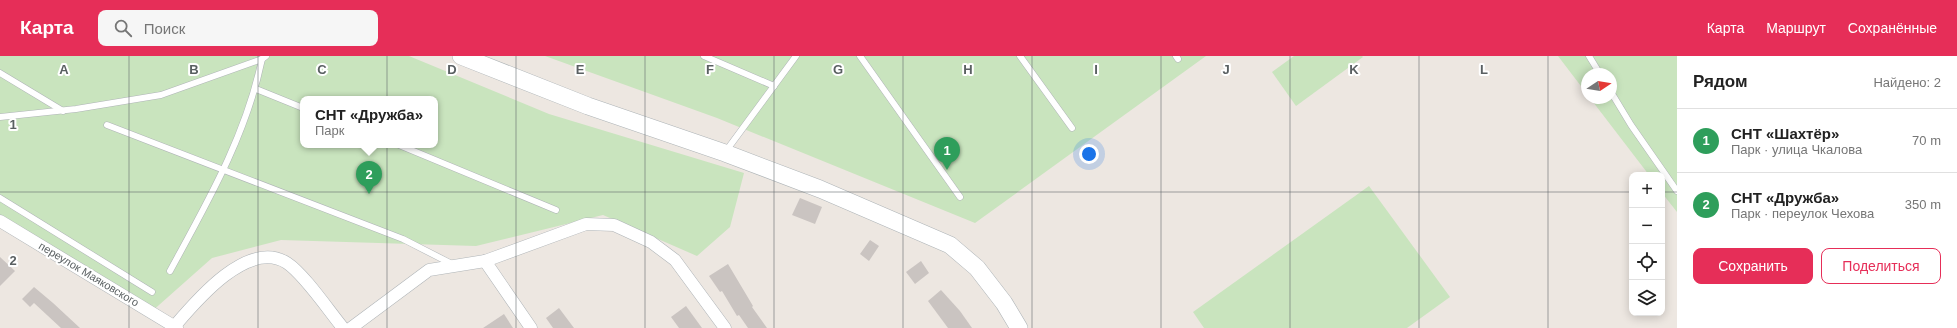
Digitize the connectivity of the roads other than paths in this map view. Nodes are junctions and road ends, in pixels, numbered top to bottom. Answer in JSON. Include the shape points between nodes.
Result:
{"nodes":[{"id":1,"x":252,"y":56,"type":"edge"},
{"id":2,"x":461,"y":56,"type":"edge"},
{"id":3,"x":704,"y":56,"type":"edge"},
{"id":4,"x":796,"y":56,"type":"edge"},
{"id":5,"x":860,"y":56,"type":"edge"},
{"id":6,"x":1020,"y":56,"type":"edge"},
{"id":7,"x":1589,"y":56,"type":"edge"},
{"id":8,"x":261,"y":59,"type":"edge"},
{"id":9,"x":1596,"y":68,"type":"edge"},
{"id":10,"x":0,"y":73,"type":"edge"},
{"id":11,"x":774,"y":86,"type":"junction"},
{"id":12,"x":256,"y":89,"type":"junction"},
{"id":13,"x":1617,"y":102,"type":"edge"},
{"id":14,"x":300,"y":107,"type":"edge"},
{"id":15,"x":63,"y":111,"type":"junction"},
{"id":16,"x":0,"y":118,"type":"edge"},
{"id":17,"x":107,"y":125,"type":"dead end"},
{"id":18,"x":1072,"y":128,"type":"dead end"},
{"id":19,"x":406,"y":148,"type":"edge"},
{"id":20,"x":725,"y":153,"type":"junction"},
{"id":21,"x":224,"y":170,"type":"junction"},
{"id":22,"x":1677,"y":191,"type":"edge"},
{"id":23,"x":960,"y":196,"type":"dead end"},
{"id":24,"x":0,"y":198,"type":"edge"},
{"id":25,"x":556,"y":210,"type":"dead end"},
{"id":26,"x":0,"y":221,"type":"edge"},
{"id":27,"x":486,"y":261,"type":"junction"},
{"id":28,"x":456,"y":265,"type":"junction"},
{"id":29,"x":170,"y":271,"type":"dead end"},
{"id":30,"x":152,"y":292,"type":"dead end"},
{"id":31,"x":175,"y":327,"type":"edge"},
{"id":32,"x":343,"y":328,"type":"edge"},
{"id":33,"x":351,"y":328,"type":"edge"},
{"id":34,"x":532,"y":328,"type":"edge"},
{"id":35,"x":726,"y":328,"type":"edge"},
{"id":36,"x":1019,"y":328,"type":"edge"}],
"edges":[{"from":1,"to":8,"type":"lane"},
{"from":2,"to":20,"type":"main road","via":[[588,106]]},
{"from":3,"to":11,"type":"lane"},
{"from":4,"to":11,"type":"lane"},
{"from":5,"to":23,"type":"lane"},
{"from":6,"to":18,"type":"lane"},
{"from":7,"to":9,"type":"lane"},
{"from":8,"to":12,"type":"lane"},
{"from":8,"to":15,"type":"lane","via":[[161,95]]},
{"from":10,"to":15,"type":"lane"},
{"from":11,"to":20,"type":"lane"},
{"from":12,"to":14,"type":"lane"},
{"from":12,"to":21,"type":"lane"},
{"from":13,"to":22,"type":"lane"},
{"from":15,"to":16,"type":"lane"},
{"from":17,"to":21,"type":"lane"},
{"from":19,"to":25,"type":"lane"},
{"from":20,"to":36,"type":"main road","via":[[820,189],[950,246],[976,268],[1004,303]]},
{"from":21,"to":28,"type":"lane","via":[[403,238]]},
{"from":21,"to":29,"type":"lane"},
{"from":24,"to":30,"type":"lane"},
{"from":26,"to":31,"type":"street","name":"переулок Маяковского"},
{"from":27,"to":28,"type":"street"},
{"from":27,"to":34,"type":"street"},
{"from":27,"to":35,"type":"street","via":[[586,224],[614,225],[651,242],[675,260]]},
{"from":28,"to":33,"type":"street","via":[[429,270]]},
{"from":31,"to":32,"type":"street","via":[[223,275],[254,259],[270,258],[286,263]]}]}
